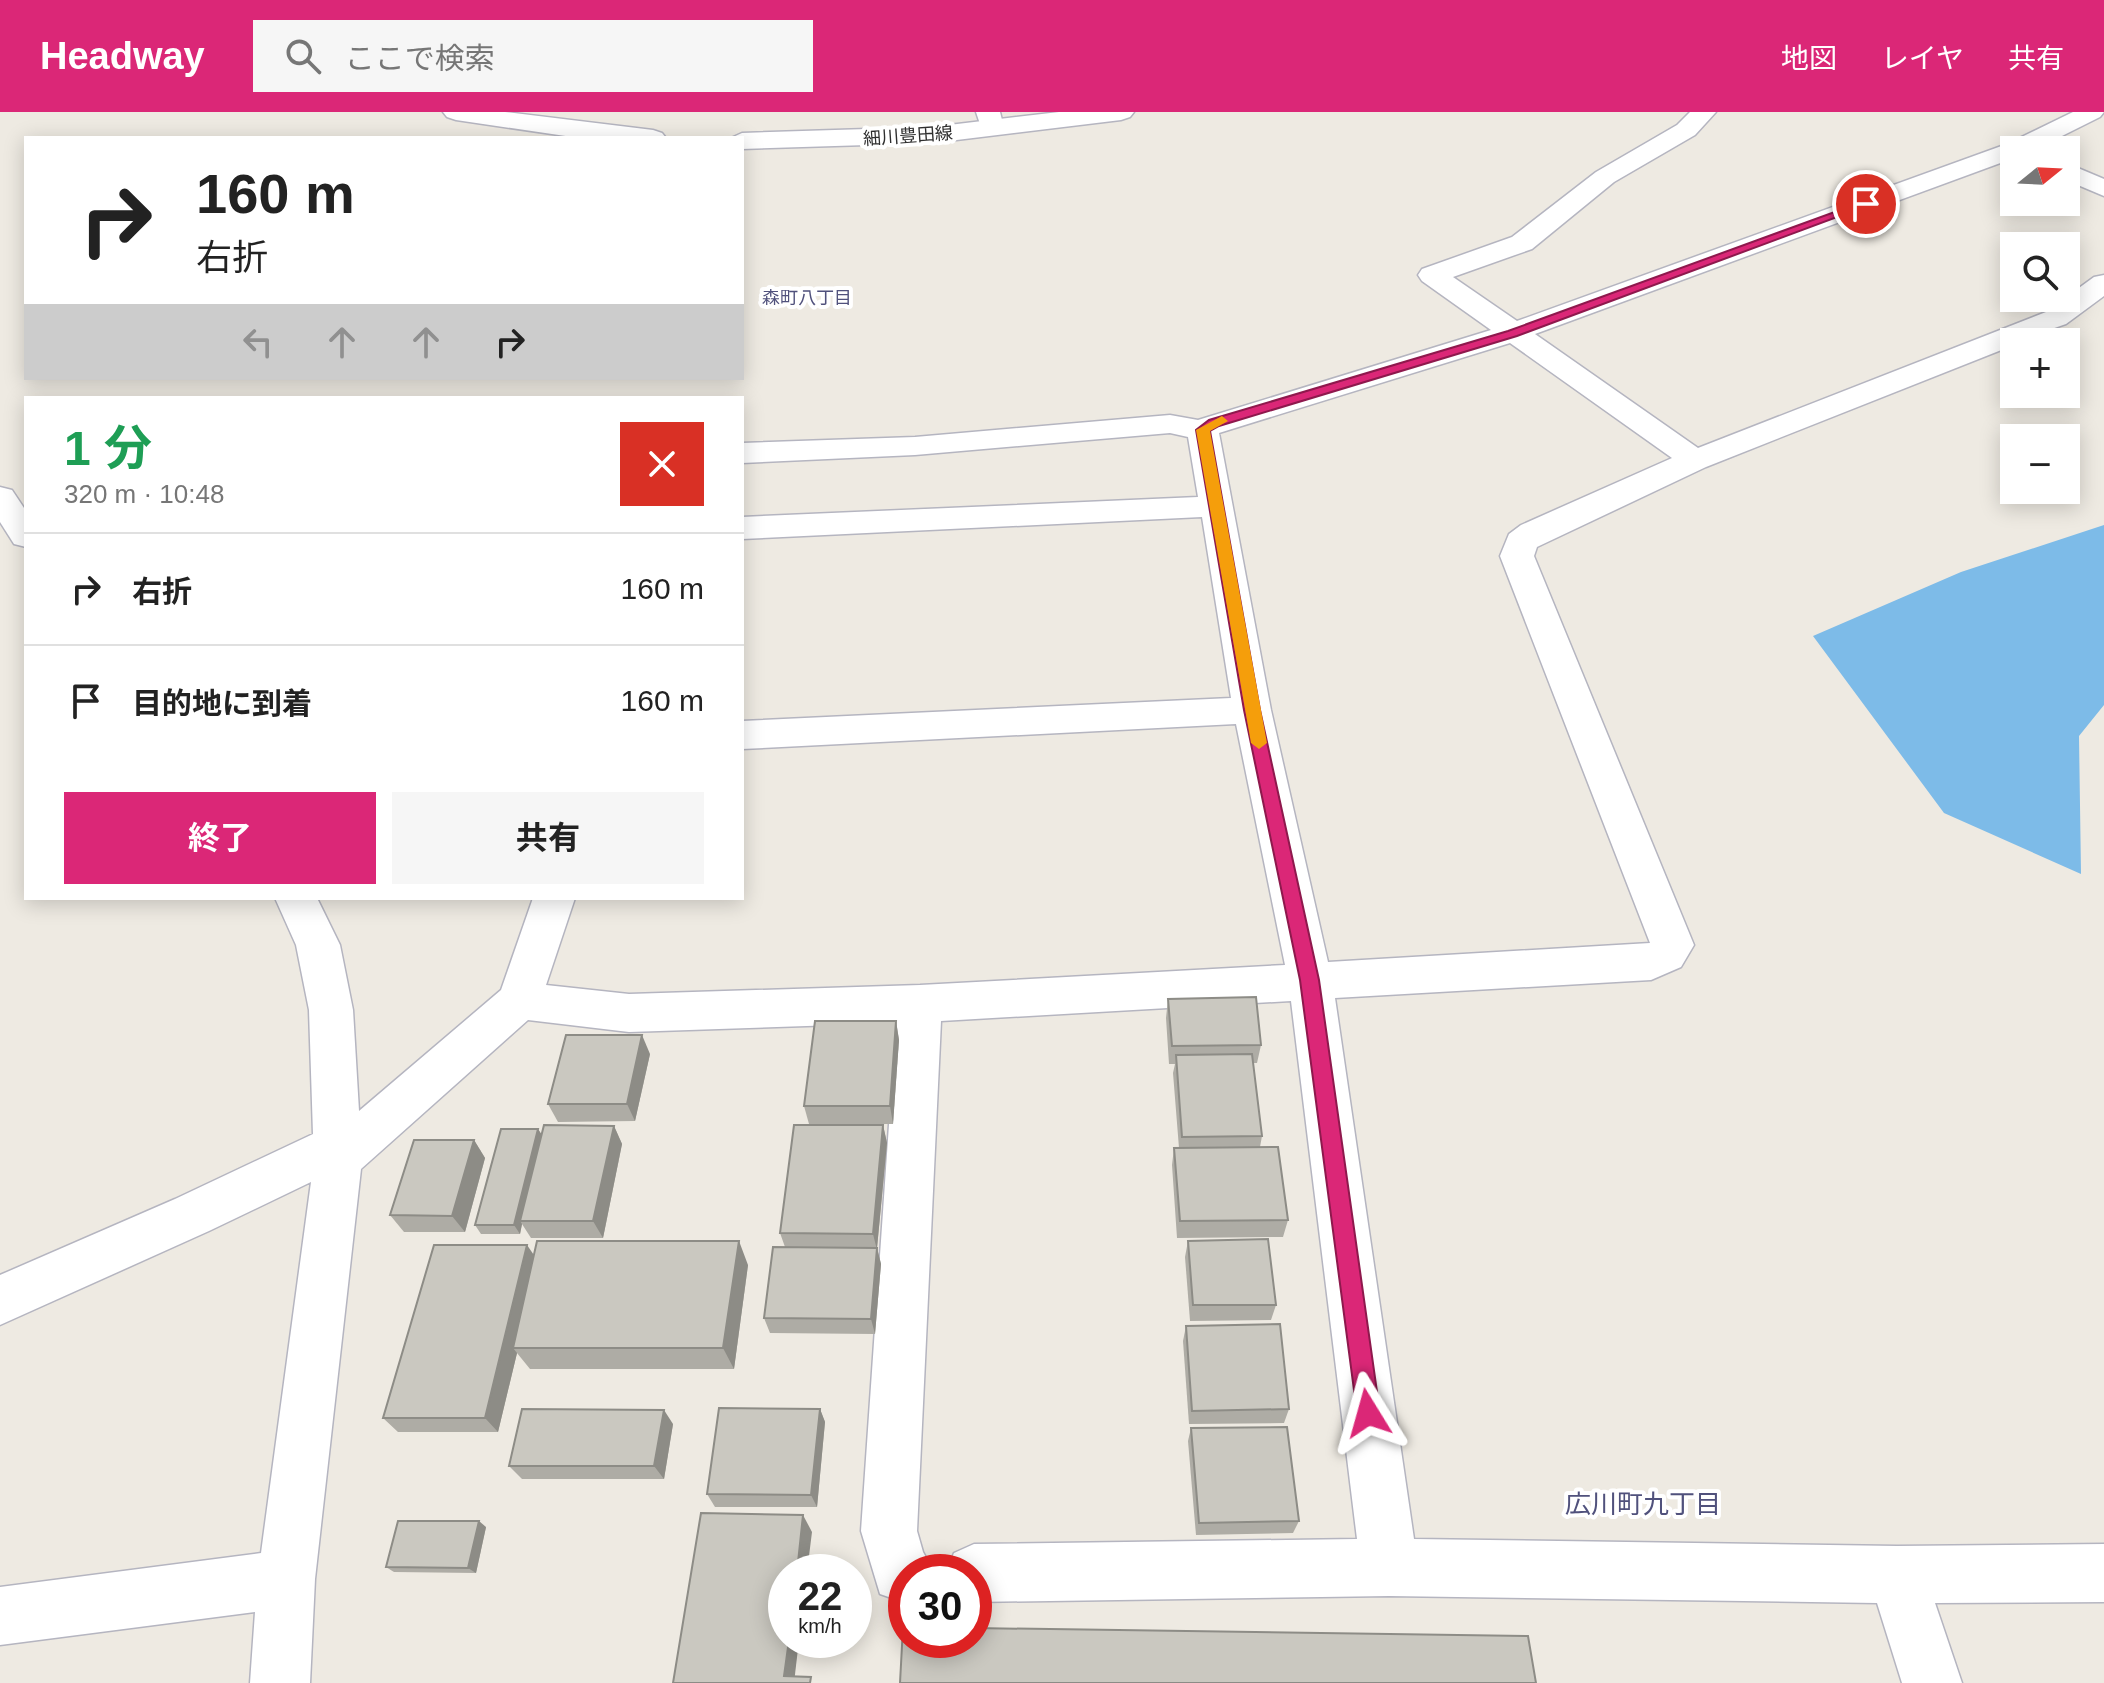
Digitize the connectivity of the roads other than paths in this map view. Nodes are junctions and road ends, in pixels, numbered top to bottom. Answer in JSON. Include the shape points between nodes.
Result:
{"nodes":[{"id":1,"x":456,"y":112,"type":"edge"},
{"id":2,"x":1121,"y":112,"type":"edge"},
{"id":3,"x":1704,"y":112,"type":"edge"},
{"id":4,"x":2092,"y":112,"type":"edge"},
{"id":5,"x":990,"y":120,"type":"edge"},
{"id":6,"x":634,"y":136,"type":"edge"},
{"id":7,"x":2044,"y":136,"type":"edge"},
{"id":8,"x":744,"y":141,"type":"edge"},
{"id":9,"x":2000,"y":156,"type":"edge"},
{"id":10,"x":2080,"y":177,"type":"edge"},
{"id":11,"x":2104,"y":188,"type":"edge"},
{"id":12,"x":2104,"y":283,"type":"edge"},
{"id":13,"x":1512,"y":333,"type":"junction"},
{"id":14,"x":1203,"y":430,"type":"junction"},
{"id":15,"x":744,"y":453,"type":"edge"},
{"id":16,"x":1695,"y":460,"type":"junction"},
{"id":17,"x":0,"y":497,"type":"edge"},
{"id":18,"x":1215,"y":506,"type":"junction"},
{"id":19,"x":744,"y":528,"type":"edge"},
{"id":20,"x":24,"y":533,"type":"edge"},
{"id":21,"x":1252,"y":710,"type":"junction"},
{"id":22,"x":744,"y":735,"type":"edge"},
{"id":23,"x":297,"y":900,"type":"edge"},
{"id":24,"x":553,"y":900,"type":"edge"},
{"id":25,"x":1310,"y":980,"type":"junction"},
{"id":26,"x":519,"y":1001,"type":"junction"},
{"id":27,"x":920,"y":1004,"type":"junction"},
{"id":28,"x":338,"y":1152,"type":"junction"},
{"id":29,"x":0,"y":1300,"type":"edge"},
{"id":30,"x":895,"y":1554,"type":"edge"},
{"id":31,"x":1389,"y":1567,"type":"junction"},
{"id":32,"x":992,"y":1573,"type":"edge"},
{"id":33,"x":2104,"y":1573,"type":"edge"},
{"id":34,"x":1897,"y":1575,"type":"junction"},
{"id":35,"x":286,"y":1579,"type":"junction"},
{"id":36,"x":0,"y":1616,"type":"edge"},
{"id":37,"x":280,"y":1683,"type":"edge"},
{"id":38,"x":1932,"y":1683,"type":"edge"}],
"edges":[{"from":1,"to":6,"type":"main road"},
{"from":2,"to":5,"type":"main road","name":"細川豊田線"},
{"from":3,"to":13,"type":"street","via":[[1686,130],[1605,177],[1522,243],[1432,275]]},
{"from":4,"to":7,"type":"street"},
{"from":5,"to":8,"type":"main road","name":"細川豊田線","via":[[876,139]]},
{"from":9,"to":13,"type":"street"},
{"from":10,"to":11,"type":"street"},
{"from":12,"to":16,"type":"street","via":[[2056,318]]},
{"from":13,"to":14,"type":"street"},
{"from":13,"to":16,"type":"street"},
{"from":14,"to":15,"type":"street","via":[[1170,424],[915,446]]},
{"from":14,"to":18,"type":"street"},
{"from":16,"to":25,"type":"street","via":[[1533,533],[1521,542],[1517,556],[1672,945],[1666,955],[1651,962]]},
{"from":17,"to":20,"type":"street"},
{"from":18,"to":19,"type":"street"},
{"from":18,"to":21,"type":"street"},
{"from":21,"to":22,"type":"street"},
{"from":21,"to":25,"type":"street"},
{"from":23,"to":28,"type":"street","via":[[318,945],[331,1010]]},
{"from":24,"to":26,"type":"street"},
{"from":25,"to":27,"type":"street"},
{"from":25,"to":31,"type":"street"},
{"from":26,"to":27,"type":"street","via":[[629,1013]]},
{"from":26,"to":28,"type":"street"},
{"from":27,"to":30,"type":"street","via":[[889,1531]]},
{"from":28,"to":29,"type":"street"},
{"from":28,"to":35,"type":"street"},
{"from":31,"to":32,"type":"street"},
{"from":31,"to":34,"type":"street"},
{"from":33,"to":34,"type":"street"},
{"from":34,"to":38,"type":"street"},
{"from":35,"to":36,"type":"street"},
{"from":35,"to":37,"type":"street"}]}
